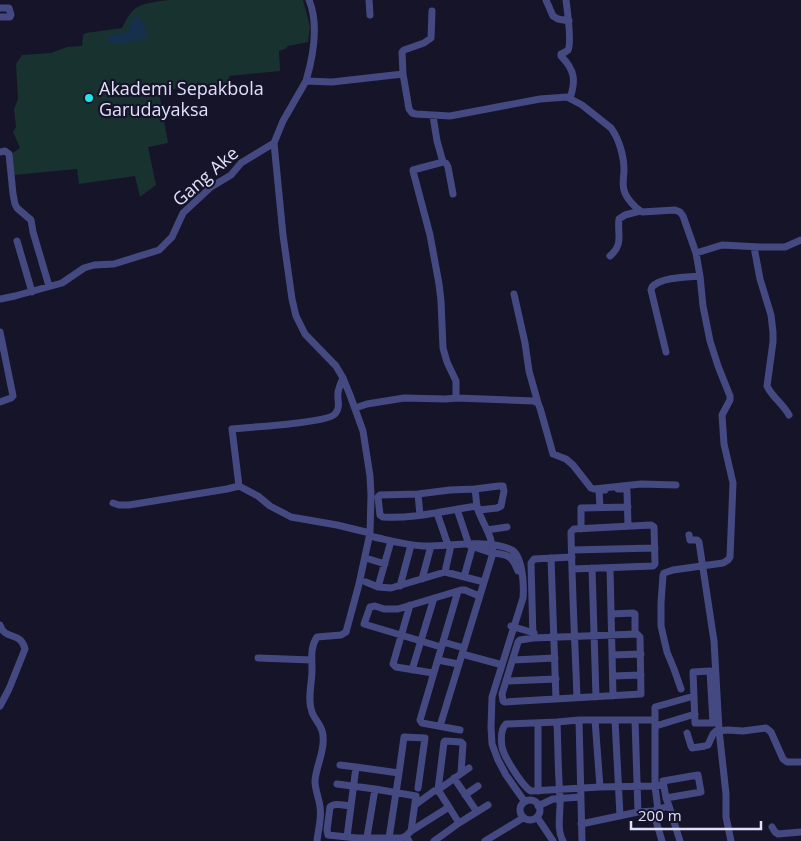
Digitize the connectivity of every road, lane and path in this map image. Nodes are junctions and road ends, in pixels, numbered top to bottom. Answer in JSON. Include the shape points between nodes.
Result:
{"nodes":[{"id":1,"x":310,"y":0,"type":"edge"},
{"id":2,"x":368,"y":0,"type":"edge"},
{"id":3,"x":546,"y":0,"type":"edge"},
{"id":4,"x":566,"y":0,"type":"edge"},
{"id":5,"x":0,"y":8,"type":"edge"},
{"id":6,"x":432,"y":11,"type":"dead end"},
{"id":7,"x":370,"y":15,"type":"dead end"},
{"id":8,"x":0,"y":17,"type":"edge"},
{"id":9,"x":569,"y":21,"type":"junction"},
{"id":10,"x":404,"y":74,"type":"junction"},
{"id":11,"x":306,"y":81,"type":"junction"},
{"id":12,"x":570,"y":98,"type":"junction"},
{"id":13,"x":433,"y":116,"type":"junction"},
{"id":14,"x":274,"y":143,"type":"junction"},
{"id":15,"x":0,"y":152,"type":"edge"},
{"id":16,"x":443,"y":162,"type":"junction"},
{"id":17,"x":453,"y":194,"type":"dead end"},
{"id":18,"x":640,"y":211,"type":"junction"},
{"id":19,"x":17,"y":240,"type":"dead end"},
{"id":20,"x":801,"y":240,"type":"edge"},
{"id":21,"x":754,"y":247,"type":"junction"},
{"id":22,"x":696,"y":253,"type":"junction"},
{"id":23,"x":610,"y":256,"type":"dead end"},
{"id":24,"x":700,"y":275,"type":"junction"},
{"id":25,"x":49,"y":286,"type":"junction"},
{"id":26,"x":32,"y":292,"type":"junction"},
{"id":27,"x":514,"y":294,"type":"dead end"},
{"id":28,"x":0,"y":299,"type":"edge"},
{"id":29,"x":0,"y":332,"type":"edge"},
{"id":30,"x":666,"y":352,"type":"dead end"},
{"id":31,"x":343,"y":378,"type":"junction"},
{"id":32,"x":456,"y":398,"type":"junction"},
{"id":33,"x":0,"y":402,"type":"edge"},
{"id":34,"x":538,"y":403,"type":"junction"},
{"id":35,"x":355,"y":408,"type":"junction"},
{"id":36,"x":788,"y":415,"type":"dead end"},
{"id":37,"x":676,"y":485,"type":"dead end"},
{"id":38,"x":239,"y":486,"type":"junction"},
{"id":39,"x":475,"y":489,"type":"junction"},
{"id":40,"x":418,"y":494,"type":"junction"},
{"id":41,"x":113,"y":503,"type":"dead end"},
{"id":42,"x":600,"y":507,"type":"junction"},
{"id":43,"x":628,"y":507,"type":"junction"},
{"id":44,"x":478,"y":508,"type":"junction"},
{"id":45,"x":457,"y":509,"type":"junction"},
{"id":46,"x":437,"y":513,"type":"junction"},
{"id":47,"x":420,"y":515,"type":"junction"},
{"id":48,"x":628,"y":526,"type":"junction"},
{"id":49,"x":507,"y":527,"type":"dead end"},
{"id":50,"x":581,"y":528,"type":"junction"},
{"id":51,"x":487,"y":530,"type":"junction"},
{"id":52,"x":372,"y":535,"type":"junction"},
{"id":53,"x":689,"y":535,"type":"dead end"},
{"id":54,"x":391,"y":541,"type":"junction"},
{"id":55,"x":492,"y":544,"type":"junction"},
{"id":56,"x":411,"y":545,"type":"junction"},
{"id":57,"x":450,"y":545,"type":"junction"},
{"id":58,"x":471,"y":545,"type":"junction"},
{"id":59,"x":431,"y":546,"type":"junction"},
{"id":60,"x":655,"y":548,"type":"junction"},
{"id":61,"x":493,"y":553,"type":"junction"},
{"id":62,"x":572,"y":554,"type":"junction"},
{"id":63,"x":551,"y":558,"type":"junction"},
{"id":64,"x":369,"y":559,"type":"dead end"},
{"id":65,"x":385,"y":564,"type":"junction"},
{"id":66,"x":702,"y":567,"type":"junction"},
{"id":67,"x":592,"y":568,"type":"junction"},
{"id":68,"x":610,"y":568,"type":"junction"},
{"id":69,"x":572,"y":569,"type":"junction"},
{"id":70,"x":445,"y":572,"type":"junction"},
{"id":71,"x":464,"y":577,"type":"junction"},
{"id":72,"x":422,"y":579,"type":"junction"},
{"id":73,"x":366,"y":582,"type":"dead end"},
{"id":74,"x":484,"y":582,"type":"junction"},
{"id":75,"x":400,"y":586,"type":"junction"},
{"id":76,"x":378,"y":587,"type":"junction"},
{"id":77,"x":458,"y":591,"type":"junction"},
{"id":78,"x":479,"y":596,"type":"junction"},
{"id":79,"x":434,"y":598,"type":"junction"},
{"id":80,"x":410,"y":605,"type":"junction"},
{"id":81,"x":611,"y":614,"type":"junction"},
{"id":82,"x":0,"y":625,"type":"edge"},
{"id":83,"x":512,"y":627,"type":"junction"},
{"id":84,"x":636,"y":634,"type":"junction"},
{"id":85,"x":402,"y":635,"type":"junction"},
{"id":86,"x":533,"y":635,"type":"junction"},
{"id":87,"x":612,"y":635,"type":"junction"},
{"id":88,"x":575,"y":636,"type":"junction"},
{"id":89,"x":594,"y":636,"type":"junction"},
{"id":90,"x":554,"y":637,"type":"junction"},
{"id":91,"x":422,"y":642,"type":"junction"},
{"id":92,"x":442,"y":644,"type":"junction"},
{"id":93,"x":463,"y":651,"type":"junction"},
{"id":94,"x":640,"y":654,"type":"junction"},
{"id":95,"x":612,"y":655,"type":"junction"},
{"id":96,"x":258,"y":658,"type":"dead end"},
{"id":97,"x":555,"y":658,"type":"junction"},
{"id":98,"x":312,"y":660,"type":"junction"},
{"id":99,"x":438,"y":660,"type":"junction"},
{"id":100,"x":512,"y":660,"type":"junction"},
{"id":101,"x":458,"y":664,"type":"junction"},
{"id":102,"x":499,"y":664,"type":"junction"},
{"id":103,"x":412,"y":670,"type":"junction"},
{"id":104,"x":433,"y":673,"type":"junction"},
{"id":105,"x":641,"y":675,"type":"junction"},
{"id":106,"x":613,"y":676,"type":"junction"},
{"id":107,"x":556,"y":679,"type":"junction"},
{"id":108,"x":506,"y":681,"type":"junction"},
{"id":109,"x":681,"y":689,"type":"dead end"},
{"id":110,"x":613,"y":696,"type":"junction"},
{"id":111,"x":694,"y":696,"type":"junction"},
{"id":112,"x":596,"y":697,"type":"junction"},
{"id":113,"x":577,"y":698,"type":"junction"},
{"id":114,"x":556,"y":699,"type":"junction"},
{"id":115,"x":0,"y":706,"type":"edge"},
{"id":116,"x":695,"y":714,"type":"junction"},
{"id":117,"x":578,"y":720,"type":"junction"},
{"id":118,"x":595,"y":720,"type":"junction"},
{"id":119,"x":615,"y":720,"type":"junction"},
{"id":120,"x":635,"y":720,"type":"junction"},
{"id":121,"x":557,"y":722,"type":"junction"},
{"id":122,"x":657,"y":722,"type":"junction"},
{"id":123,"x":538,"y":723,"type":"junction"},
{"id":124,"x":440,"y":726,"type":"junction"},
{"id":125,"x":460,"y":730,"type":"dead end"},
{"id":126,"x":719,"y":730,"type":"junction"},
{"id":127,"x":688,"y":733,"type":"dead end"},
{"id":128,"x":801,"y":762,"type":"edge"},
{"id":129,"x":340,"y":765,"type":"dead end"},
{"id":130,"x":356,"y":767,"type":"junction"},
{"id":131,"x":469,"y":768,"type":"dead end"},
{"id":132,"x":398,"y":773,"type":"junction"},
{"id":133,"x":462,"y":773,"type":"junction"},
{"id":134,"x":454,"y":778,"type":"junction"},
{"id":135,"x":337,"y":784,"type":"dead end"},
{"id":136,"x":663,"y":785,"type":"junction"},
{"id":137,"x":478,"y":786,"type":"dead end"},
{"id":138,"x":637,"y":786,"type":"junction"},
{"id":139,"x":655,"y":786,"type":"junction"},
{"id":140,"x":353,"y":787,"type":"junction"},
{"id":141,"x":600,"y":787,"type":"junction"},
{"id":142,"x":618,"y":787,"type":"junction"},
{"id":143,"x":418,"y":788,"type":"junction"},
{"id":144,"x":375,"y":789,"type":"junction"},
{"id":145,"x":580,"y":789,"type":"junction"},
{"id":146,"x":436,"y":790,"type":"junction"},
{"id":147,"x":559,"y":790,"type":"junction"},
{"id":148,"x":538,"y":791,"type":"junction"},
{"id":149,"x":395,"y":793,"type":"junction"},
{"id":150,"x":465,"y":795,"type":"junction"},
{"id":151,"x":416,"y":796,"type":"junction"},
{"id":152,"x":580,"y":797,"type":"junction"},
{"id":153,"x":560,"y":798,"type":"junction"},
{"id":154,"x":666,"y":798,"type":"junction"},
{"id":155,"x":523,"y":804,"type":"junction"},
{"id":156,"x":488,"y":805,"type":"dead end"},
{"id":157,"x":351,"y":806,"type":"junction"},
{"id":158,"x":415,"y":806,"type":"junction"},
{"id":159,"x":538,"y":806,"type":"junction"},
{"id":160,"x":669,"y":806,"type":"junction"},
{"id":161,"x":449,"y":807,"type":"junction"},
{"id":162,"x":655,"y":810,"type":"junction"},
{"id":163,"x":477,"y":812,"type":"junction"},
{"id":164,"x":638,"y":812,"type":"junction"},
{"id":165,"x":620,"y":816,"type":"junction"},
{"id":166,"x":524,"y":818,"type":"junction"},
{"id":167,"x":535,"y":818,"type":"junction"},
{"id":168,"x":459,"y":823,"type":"junction"},
{"id":169,"x":581,"y":824,"type":"junction"},
{"id":170,"x":772,"y":827,"type":"dead end"},
{"id":171,"x":801,"y":832,"type":"edge"},
{"id":172,"x":347,"y":837,"type":"junction"},
{"id":173,"x":367,"y":837,"type":"junction"},
{"id":174,"x":388,"y":838,"type":"junction"},
{"id":175,"x":406,"y":838,"type":"edge"},
{"id":176,"x":357,"y":839,"type":"edge"},
{"id":177,"x":317,"y":841,"type":"edge"},
{"id":178,"x":434,"y":841,"type":"edge"},
{"id":179,"x":485,"y":841,"type":"edge"},
{"id":180,"x":549,"y":841,"type":"edge"},
{"id":181,"x":553,"y":841,"type":"edge"},
{"id":182,"x":563,"y":841,"type":"edge"},
{"id":183,"x":582,"y":841,"type":"edge"},
{"id":184,"x":662,"y":841,"type":"edge"},
{"id":185,"x":680,"y":841,"type":"edge"},
{"id":186,"x":731,"y":841,"type":"edge"}],
"edges":[{"from":1,"to":11,"type":"street","via":[[315,34]]},
{"from":2,"to":7,"type":"street"},
{"from":3,"to":9,"type":"street","via":[[553,16]]},
{"from":4,"to":9,"type":"street"},
{"from":5,"to":8,"type":"street","via":[[9,8],[10,17]]},
{"from":6,"to":10,"type":"street","via":[[431,38],[402,52]]},
{"from":9,"to":12,"type":"street","via":[[569,47],[561,56],[574,78]]},
{"from":10,"to":11,"type":"street","via":[[332,82]]},
{"from":10,"to":13,"type":"street","via":[[409,110]]},
{"from":11,"to":14,"type":"street"},
{"from":12,"to":13,"type":"street","via":[[540,99],[460,115]]},
{"from":12,"to":18,"type":"street","via":[[615,134],[624,168],[624,191]]},
{"from":13,"to":16,"type":"street"},
{"from":14,"to":25,"type":"street","name":"Gang Ake","via":[[241,163],[231,175],[190,206],[180,217],[172,237],[159,250],[114,264],[84,268],[62,283]]},
{"from":14,"to":31,"type":"street","via":[[283,236],[296,316],[305,334]]},
{"from":15,"to":25,"type":"street","via":[[9,154],[15,204],[31,220]]},
{"from":16,"to":17,"type":"street","via":[[448,167]]},
{"from":16,"to":32,"type":"street","via":[[413,172],[430,235],[441,300],[443,348],[456,381]]},
{"from":18,"to":22,"type":"street","via":[[680,212]]},
{"from":18,"to":23,"type":"street","via":[[619,219],[619,242]]},
{"from":19,"to":26,"type":"street"},
{"from":20,"to":21,"type":"street","via":[[785,247]]},
{"from":21,"to":22,"type":"street","via":[[722,244]]},
{"from":21,"to":36,"type":"street","via":[[773,332],[767,386]]},
{"from":22,"to":24,"type":"street"},
{"from":24,"to":30,"type":"street","via":[[670,279],[652,287]]},
{"from":24,"to":66,"type":"street","via":[[702,306],[710,340],[730,396],[722,415],[733,490],[730,558],[723,563]]},
{"from":25,"to":26,"type":"street","name":"Gang Ake"},
{"from":26,"to":28,"type":"street","name":"Gang Ake"},
{"from":27,"to":34,"type":"street"},
{"from":29,"to":33,"type":"street","via":[[13,396]]},
{"from":31,"to":35,"type":"street"},
{"from":31,"to":38,"type":"street","via":[[338,393],[339,406],[332,417],[232,429]]},
{"from":32,"to":34,"type":"street"},
{"from":32,"to":35,"type":"street","via":[[404,398]]},
{"from":34,"to":37,"type":"street","via":[[553,454],[566,459],[594,489],[641,484]]},
{"from":35,"to":52,"type":"street","via":[[370,476]]},
{"from":38,"to":41,"type":"street","via":[[129,505]]},
{"from":38,"to":52,"type":"street","via":[[289,516]]},
{"from":39,"to":40,"type":"street"},
{"from":39,"to":44,"type":"street"},
{"from":39,"to":44,"type":"street","via":[[504,488],[501,506]]},
{"from":40,"to":47,"type":"street"},
{"from":40,"to":47,"type":"street","via":[[380,495],[378,500],[383,517]]},
{"from":42,"to":43,"type":"street"},
{"from":42,"to":43,"type":"street","via":[[600,490],[625,489]]},
{"from":42,"to":50,"type":"street","via":[[581,508]]},
{"from":43,"to":48,"type":"street"},
{"from":44,"to":45,"type":"street"},
{"from":44,"to":51,"type":"street"},
{"from":45,"to":46,"type":"street"},
{"from":45,"to":58,"type":"street"},
{"from":46,"to":47,"type":"street"},
{"from":46,"to":57,"type":"street"},
{"from":48,"to":50,"type":"street"},
{"from":48,"to":60,"type":"street","via":[[653,526]]},
{"from":49,"to":51,"type":"street"},
{"from":50,"to":62,"type":"street","via":[[571,532]]},
{"from":51,"to":55,"type":"street"},
{"from":52,"to":54,"type":"street"},
{"from":52,"to":98,"type":"street","via":[[346,632],[317,637]]},
{"from":53,"to":66,"type":"street","via":[[690,540],[699,542]]},
{"from":54,"to":56,"type":"street"},
{"from":54,"to":65,"type":"street"},
{"from":55,"to":58,"type":"street"},
{"from":55,"to":61,"type":"street"},
{"from":55,"to":83,"type":"street","via":[[515,553],[522,571],[524,591]]},
{"from":56,"to":59,"type":"street"},
{"from":56,"to":75,"type":"street"},
{"from":57,"to":58,"type":"street"},
{"from":57,"to":59,"type":"street"},
{"from":57,"to":70,"type":"street"},
{"from":58,"to":61,"type":"street"},
{"from":58,"to":71,"type":"street"},
{"from":59,"to":72,"type":"street"},
{"from":60,"to":62,"type":"street"},
{"from":60,"to":68,"type":"street","via":[[653,566]]},
{"from":61,"to":74,"type":"street"},
{"from":61,"to":83,"type":"street","via":[[512,558],[518,571],[520,591]]},
{"from":62,"to":63,"type":"street"},
{"from":62,"to":69,"type":"street"},
{"from":63,"to":86,"type":"street","via":[[534,559],[531,563]]},
{"from":63,"to":90,"type":"street"},
{"from":64,"to":65,"type":"street"},
{"from":65,"to":76,"type":"street"},
{"from":66,"to":109,"type":"street","via":[[673,570],[663,575],[661,626],[666,652]]},
{"from":66,"to":126,"type":"street","via":[[714,641]]},
{"from":67,"to":68,"type":"street"},
{"from":67,"to":69,"type":"street"},
{"from":67,"to":89,"type":"street"},
{"from":68,"to":81,"type":"street"},
{"from":69,"to":88,"type":"street"},
{"from":70,"to":71,"type":"street"},
{"from":70,"to":72,"type":"street"},
{"from":71,"to":74,"type":"street"},
{"from":72,"to":75,"type":"street"},
{"from":73,"to":76,"type":"street"},
{"from":74,"to":78,"type":"street"},
{"from":75,"to":76,"type":"street"},
{"from":77,"to":78,"type":"street"},
{"from":77,"to":79,"type":"street"},
{"from":77,"to":92,"type":"street"},
{"from":78,"to":93,"type":"street"},
{"from":79,"to":80,"type":"street"},
{"from":79,"to":91,"type":"street"},
{"from":80,"to":85,"type":"street"},
{"from":80,"to":85,"type":"street","via":[[390,610],[372,606],[364,624]]},
{"from":81,"to":84,"type":"street","via":[[635,614]]},
{"from":81,"to":87,"type":"street"},
{"from":82,"to":115,"type":"street","via":[[3,633],[21,640],[26,649]]},
{"from":83,"to":86,"type":"street"},
{"from":83,"to":102,"type":"street"},
{"from":83,"to":155,"type":"street","via":[[492,697],[492,744]]},
{"from":84,"to":87,"type":"street"},
{"from":84,"to":94,"type":"street","via":[[640,637]]},
{"from":85,"to":91,"type":"street"},
{"from":85,"to":103,"type":"street","via":[[393,664]]},
{"from":86,"to":90,"type":"street"},
{"from":86,"to":100,"type":"street","via":[[520,640]]},
{"from":87,"to":89,"type":"street"},
{"from":87,"to":95,"type":"street"},
{"from":88,"to":89,"type":"street"},
{"from":88,"to":90,"type":"street"},
{"from":88,"to":113,"type":"street"},
{"from":89,"to":112,"type":"street"},
{"from":90,"to":97,"type":"street"},
{"from":91,"to":92,"type":"street"},
{"from":91,"to":103,"type":"street"},
{"from":92,"to":93,"type":"street"},
{"from":92,"to":99,"type":"street"},
{"from":93,"to":101,"type":"street"},
{"from":93,"to":102,"type":"street"},
{"from":94,"to":95,"type":"street"},
{"from":94,"to":105,"type":"street"},
{"from":95,"to":106,"type":"street"},
{"from":96,"to":98,"type":"street"},
{"from":97,"to":100,"type":"street"},
{"from":97,"to":107,"type":"street"},
{"from":98,"to":177,"type":"street","via":[[310,706],[322,728],[324,744],[315,778],[321,813]]},
{"from":99,"to":101,"type":"street"},
{"from":99,"to":104,"type":"street"},
{"from":100,"to":108,"type":"street"},
{"from":101,"to":124,"type":"street"},
{"from":102,"to":155,"type":"street","via":[[488,705],[488,746],[505,782]]},
{"from":103,"to":104,"type":"street"},
{"from":104,"to":124,"type":"street","via":[[420,720]]},
{"from":105,"to":106,"type":"street"},
{"from":105,"to":110,"type":"street","via":[[641,694]]},
{"from":106,"to":110,"type":"street"},
{"from":107,"to":108,"type":"street"},
{"from":107,"to":114,"type":"street"},
{"from":108,"to":114,"type":"street","via":[[502,694],[504,702]]},
{"from":110,"to":112,"type":"street"},
{"from":111,"to":116,"type":"street"},
{"from":111,"to":116,"type":"street","via":[[693,672],[710,671],[713,723],[695,723]]},
{"from":111,"to":122,"type":"street","via":[[655,707]]},
{"from":112,"to":113,"type":"street"},
{"from":113,"to":114,"type":"street"},
{"from":116,"to":122,"type":"street"},
{"from":117,"to":118,"type":"street"},
{"from":117,"to":121,"type":"street"},
{"from":117,"to":145,"type":"street"},
{"from":118,"to":119,"type":"street"},
{"from":118,"to":141,"type":"street"},
{"from":119,"to":120,"type":"street"},
{"from":119,"to":142,"type":"street"},
{"from":120,"to":122,"type":"street"},
{"from":120,"to":138,"type":"street"},
{"from":121,"to":123,"type":"street"},
{"from":121,"to":147,"type":"street"},
{"from":122,"to":139,"type":"street"},
{"from":123,"to":148,"type":"street"},
{"from":123,"to":148,"type":"street","via":[[506,724],[502,728],[502,746],[510,762],[526,788]]},
{"from":124,"to":125,"type":"street"},
{"from":126,"to":127,"type":"street","via":[[714,732],[707,746],[694,748]]},
{"from":126,"to":128,"type":"street","via":[[766,728],[783,759]]},
{"from":126,"to":186,"type":"street"},
{"from":129,"to":130,"type":"street"},
{"from":130,"to":132,"type":"street"},
{"from":130,"to":140,"type":"street"},
{"from":131,"to":133,"type":"street"},
{"from":132,"to":143,"type":"street","via":[[404,737],[425,738]]},
{"from":132,"to":149,"type":"street"},
{"from":133,"to":134,"type":"street"},
{"from":133,"to":146,"type":"street","via":[[463,744],[445,741]]},
{"from":134,"to":146,"type":"street"},
{"from":134,"to":150,"type":"street"},
{"from":135,"to":140,"type":"street"},
{"from":136,"to":139,"type":"street"},
{"from":136,"to":154,"type":"street"},
{"from":136,"to":154,"type":"street","via":[[663,781],[698,775],[701,792]]},
{"from":137,"to":150,"type":"street"},
{"from":138,"to":139,"type":"street"},
{"from":138,"to":142,"type":"street"},
{"from":138,"to":164,"type":"street"},
{"from":139,"to":162,"type":"street"},
{"from":140,"to":144,"type":"street"},
{"from":140,"to":157,"type":"street"},
{"from":141,"to":142,"type":"street"},
{"from":141,"to":145,"type":"street"},
{"from":142,"to":165,"type":"street"},
{"from":143,"to":146,"type":"street"},
{"from":143,"to":151,"type":"street"},
{"from":144,"to":149,"type":"street"},
{"from":144,"to":173,"type":"street"},
{"from":145,"to":147,"type":"street"},
{"from":145,"to":152,"type":"street"},
{"from":146,"to":158,"type":"street"},
{"from":146,"to":161,"type":"street"},
{"from":147,"to":148,"type":"street"},
{"from":147,"to":153,"type":"street"},
{"from":149,"to":151,"type":"street"},
{"from":149,"to":174,"type":"street"},
{"from":150,"to":163,"type":"street"},
{"from":151,"to":158,"type":"street"},
{"from":152,"to":153,"type":"street"},
{"from":152,"to":169,"type":"street"},
{"from":153,"to":159,"type":"street"},
{"from":153,"to":182,"type":"street","via":[[559,827]]},
{"from":154,"to":160,"type":"street"},
{"from":155,"to":159,"type":"street","via":[[528,801]]},
{"from":155,"to":166,"type":"street","via":[[520,812]]},
{"from":156,"to":163,"type":"street"},
{"from":157,"to":172,"type":"street"},
{"from":157,"to":172,"type":"street","via":[[330,807],[327,830],[328,835]]},
{"from":158,"to":175,"type":"street"},
{"from":159,"to":167,"type":"street"},
{"from":160,"to":162,"type":"street"},
{"from":160,"to":185,"type":"street"},
{"from":161,"to":168,"type":"street"},
{"from":161,"to":175,"type":"street"},
{"from":162,"to":164,"type":"street"},
{"from":162,"to":184,"type":"street"},
{"from":163,"to":168,"type":"street"},
{"from":164,"to":165,"type":"street"},
{"from":165,"to":169,"type":"street"},
{"from":166,"to":167,"type":"street"},
{"from":166,"to":179,"type":"street"},
{"from":167,"to":180,"type":"street"},
{"from":167,"to":181,"type":"street"},
{"from":168,"to":178,"type":"street"},
{"from":169,"to":183,"type":"street"},
{"from":170,"to":171,"type":"street","via":[[778,834]]},
{"from":172,"to":176,"type":"street"},
{"from":173,"to":174,"type":"street"},
{"from":173,"to":176,"type":"street"},
{"from":174,"to":175,"type":"street"}]}
